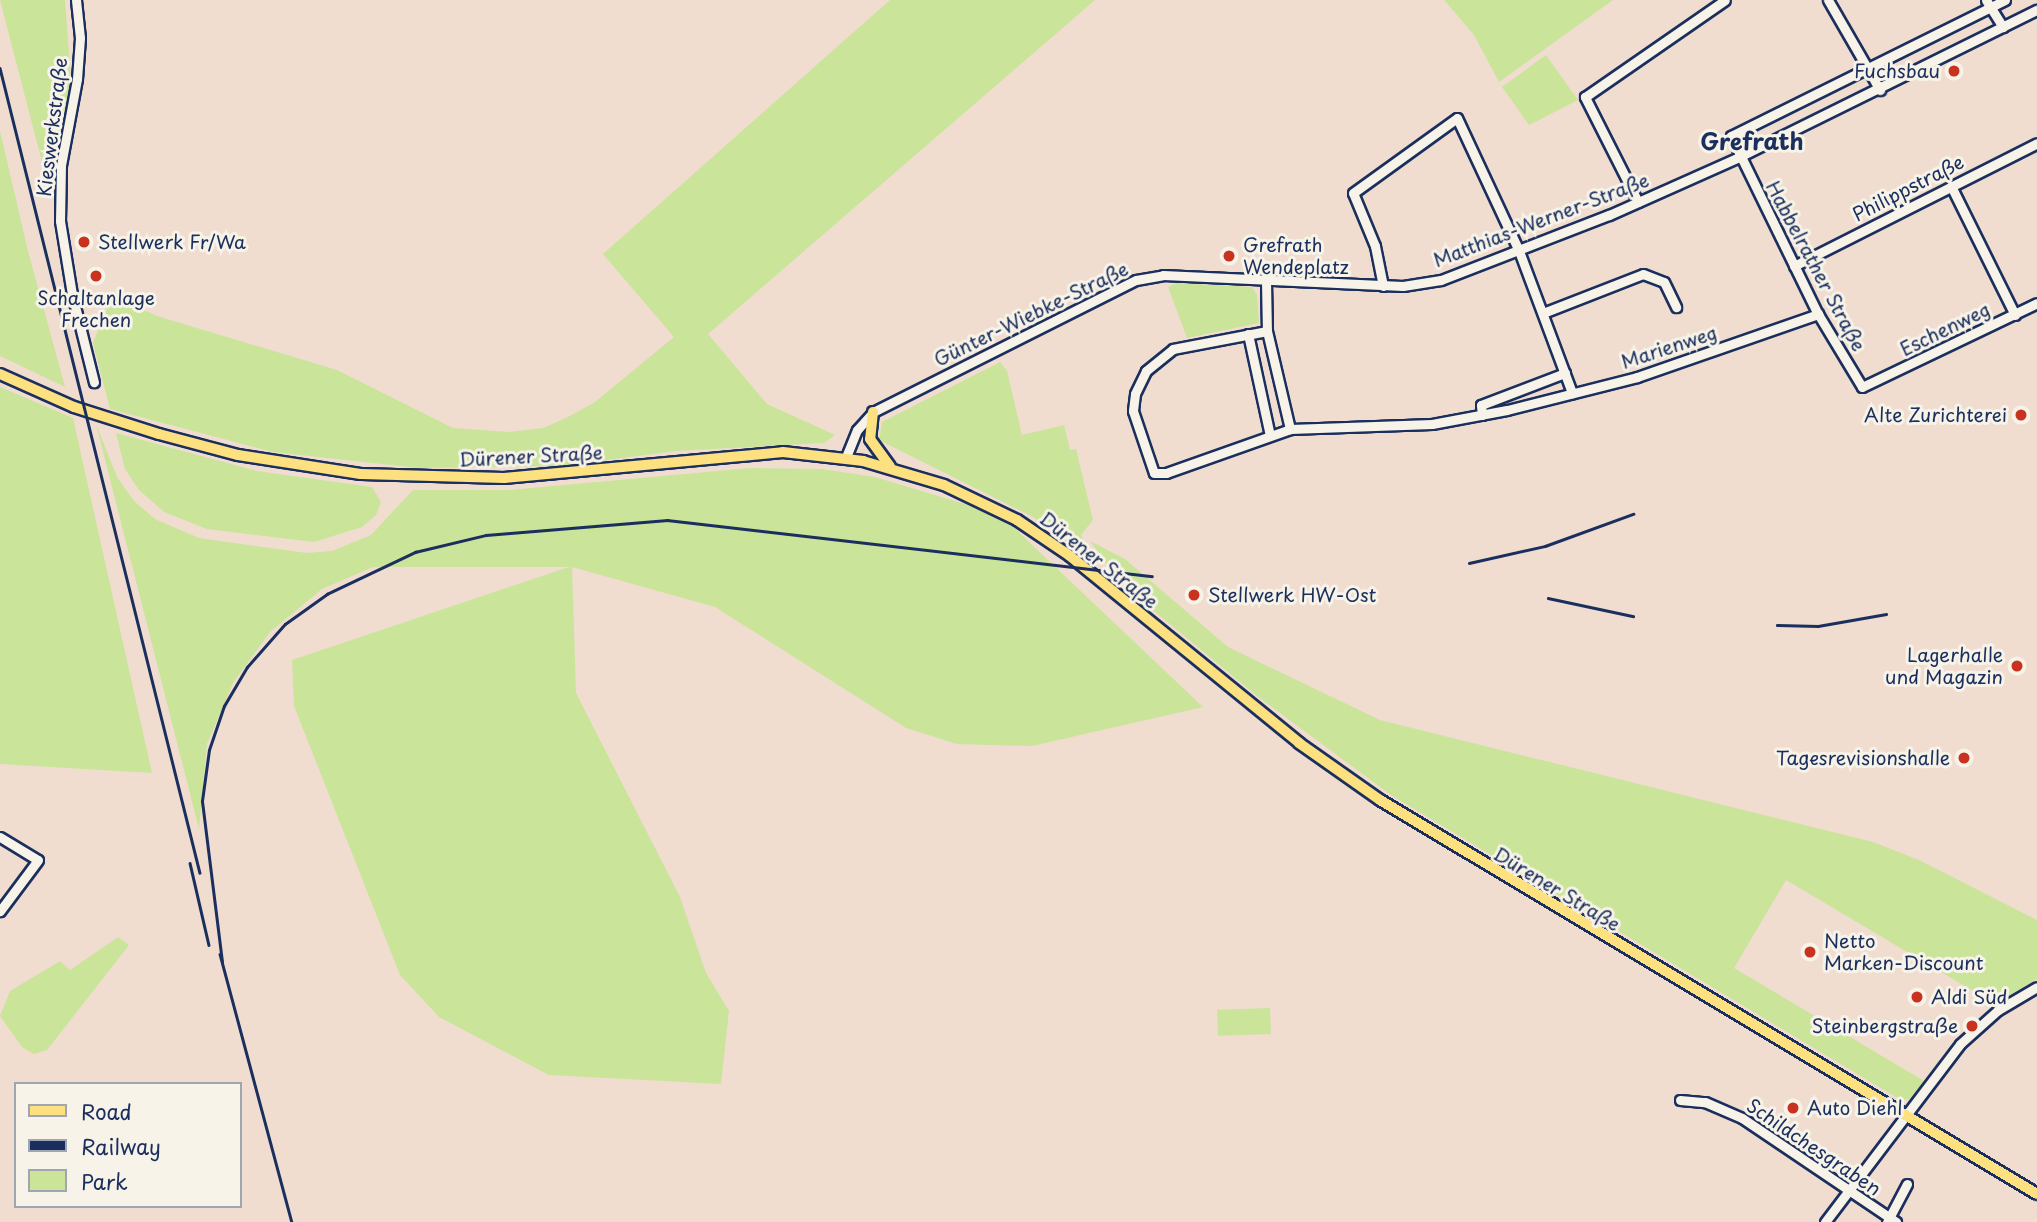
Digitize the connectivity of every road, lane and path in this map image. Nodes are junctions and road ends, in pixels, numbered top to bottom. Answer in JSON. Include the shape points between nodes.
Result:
{"nodes":[{"id":1,"x":76,"y":0,"type":"edge"},
{"id":2,"x":1725,"y":0,"type":"edge"},
{"id":3,"x":1828,"y":0,"type":"edge"},
{"id":4,"x":2005,"y":0,"type":"edge"},
{"id":5,"x":1989,"y":3,"type":"edge"},
{"id":6,"x":2037,"y":10,"type":"edge"},
{"id":7,"x":2003,"y":27,"type":"junction"},
{"id":8,"x":1867,"y":68,"type":"junction"},
{"id":9,"x":1880,"y":90,"type":"junction"},
{"id":10,"x":2037,"y":143,"type":"edge"},
{"id":11,"x":1739,"y":157,"type":"junction"},
{"id":12,"x":1951,"y":186,"type":"junction"},
{"id":13,"x":1638,"y":202,"type":"junction"},
{"id":14,"x":1520,"y":251,"type":"junction"},
{"id":15,"x":1794,"y":266,"type":"junction"},
{"id":16,"x":1266,"y":281,"type":"junction"},
{"id":17,"x":1383,"y":285,"type":"junction"},
{"id":18,"x":2037,"y":303,"type":"edge"},
{"id":19,"x":1676,"y":307,"type":"dead end"},
{"id":20,"x":1543,"y":313,"type":"junction"},
{"id":21,"x":1818,"y":314,"type":"junction"},
{"id":22,"x":2015,"y":315,"type":"junction"},
{"id":23,"x":1267,"y":331,"type":"junction"},
{"id":24,"x":1248,"y":334,"type":"junction"},
{"id":25,"x":0,"y":373,"type":"edge"},
{"id":26,"x":1565,"y":373,"type":"junction"},
{"id":27,"x":94,"y":382,"type":"dead end"},
{"id":28,"x":1867,"y":386,"type":"joint"},
{"id":29,"x":1277,"y":388,"type":"junction"},
{"id":30,"x":1523,"y":390,"type":"junction"},
{"id":31,"x":1261,"y":391,"type":"junction"},
{"id":32,"x":1572,"y":393,"type":"junction"},
{"id":33,"x":1528,"y":404,"type":"junction"},
{"id":34,"x":873,"y":412,"type":"junction"},
{"id":35,"x":1482,"y":415,"type":"junction"},
{"id":36,"x":1290,"y":429,"type":"junction"},
{"id":37,"x":1270,"y":436,"type":"junction"},
{"id":38,"x":846,"y":457,"type":"junction"},
{"id":39,"x":890,"y":467,"type":"junction"},
{"id":40,"x":0,"y":837,"type":"edge"},
{"id":41,"x":0,"y":911,"type":"edge"},
{"id":42,"x":2037,"y":987,"type":"edge"},
{"id":43,"x":1680,"y":1100,"type":"dead end"},
{"id":44,"x":1905,"y":1118,"type":"junction"},
{"id":45,"x":1908,"y":1184,"type":"dead end"},
{"id":46,"x":1849,"y":1192,"type":"junction"},
{"id":47,"x":2037,"y":1194,"type":"edge"},
{"id":48,"x":1890,"y":1220,"type":"edge"},
{"id":49,"x":1825,"y":1222,"type":"edge"}],
"edges":[{"from":1,"to":27,"type":"street","name":"Kieswerkstraße","via":[[80,38],[61,165],[60,221]]},
{"from":2,"to":13,"type":"street","via":[[1585,97]]},
{"from":3,"to":8,"type":"street"},
{"from":4,"to":5,"type":"street"},
{"from":5,"to":7,"type":"street"},
{"from":5,"to":8,"type":"street"},
{"from":6,"to":7,"type":"street","name":"Matthias-Werner-Straße"},
{"from":7,"to":9,"type":"street","name":"Matthias-Werner-Straße"},
{"from":8,"to":9,"type":"street"},
{"from":8,"to":11,"type":"street","via":[[1731,136]]},
{"from":9,"to":11,"type":"street","name":"Matthias-Werner-Straße"},
{"from":10,"to":12,"type":"street","name":"Philippstraße"},
{"from":11,"to":13,"type":"street","name":"Matthias-Werner-Straße"},
{"from":11,"to":15,"type":"street","name":"Habbelrather Straße"},
{"from":12,"to":15,"type":"street","name":"Philippstraße"},
{"from":12,"to":22,"type":"street"},
{"from":13,"to":14,"type":"street","name":"Matthias-Werner-Straße"},
{"from":14,"to":17,"type":"street","name":"Matthias-Werner-Straße","via":[[1441,280]]},
{"from":14,"to":17,"type":"street","via":[[1457,118],[1353,193],[1375,246]]},
{"from":14,"to":20,"type":"street"},
{"from":15,"to":21,"type":"street","name":"Habbelrather Straße"},
{"from":16,"to":17,"type":"street","name":"Matthias-Werner-Straße"},
{"from":16,"to":23,"type":"street"},
{"from":16,"to":34,"type":"street","name":"Günter-Wiebke-Straße","via":[[1163,275],[1136,280]]},
{"from":18,"to":22,"type":"street","name":"Eschenweg"},
{"from":19,"to":20,"type":"street","via":[[1664,282],[1643,274]]},
{"from":20,"to":26,"type":"street"},
{"from":21,"to":28,"type":"street","name":"Habbelrather Straße","via":[[1862,387]]},
{"from":21,"to":32,"type":"street","name":"Marienweg","via":[[1637,377]]},
{"from":22,"to":28,"type":"street","name":"Eschenweg"},
{"from":23,"to":24,"type":"street"},
{"from":23,"to":29,"type":"street"},
{"from":24,"to":31,"type":"street"},
{"from":24,"to":37,"type":"street","name":"Marienweg","via":[[1202,340],[1161,356],[1138,383],[1135,421],[1150,468],[1158,474]]},
{"from":25,"to":38,"type":"main road","name":"Dürener Straße","via":[[74,407],[159,434],[238,454],[361,474],[504,478],[757,453]]},
{"from":26,"to":30,"type":"street"},
{"from":26,"to":32,"type":"street"},
{"from":29,"to":31,"type":"street"},
{"from":29,"to":36,"type":"street"},
{"from":30,"to":33,"type":"street"},
{"from":30,"to":35,"type":"street","via":[[1481,405]]},
{"from":31,"to":37,"type":"street"},
{"from":32,"to":33,"type":"street","name":"Marienweg"},
{"from":33,"to":35,"type":"street","name":"Marienweg"},
{"from":34,"to":38,"type":"street","name":"Günter-Wiebke-Straße","via":[[857,430]]},
{"from":34,"to":39,"type":"main road","via":[[870,439]]},
{"from":35,"to":36,"type":"street","name":"Marienweg","via":[[1407,426]]},
{"from":36,"to":37,"type":"street","name":"Marienweg"},
{"from":38,"to":39,"type":"main road","name":"Dürener Straße"},
{"from":39,"to":44,"type":"main road","name":"Dürener Straße","via":[[944,485],[1017,520],[1070,556],[1299,743],[1380,800]]},
{"from":40,"to":41,"type":"street","via":[[38,860]]},
{"from":42,"to":44,"type":"street","via":[[1975,1028]]},
{"from":43,"to":46,"type":"street","name":"Schildchesgraben","via":[[1705,1102],[1742,1118]]},
{"from":44,"to":46,"type":"street"},
{"from":44,"to":47,"type":"main road","name":"Dürener Straße"},
{"from":45,"to":48,"type":"street","name":"Schildchesgraben"},
{"from":46,"to":48,"type":"street","name":"Schildchesgraben"},
{"from":46,"to":49,"type":"street"}]}
